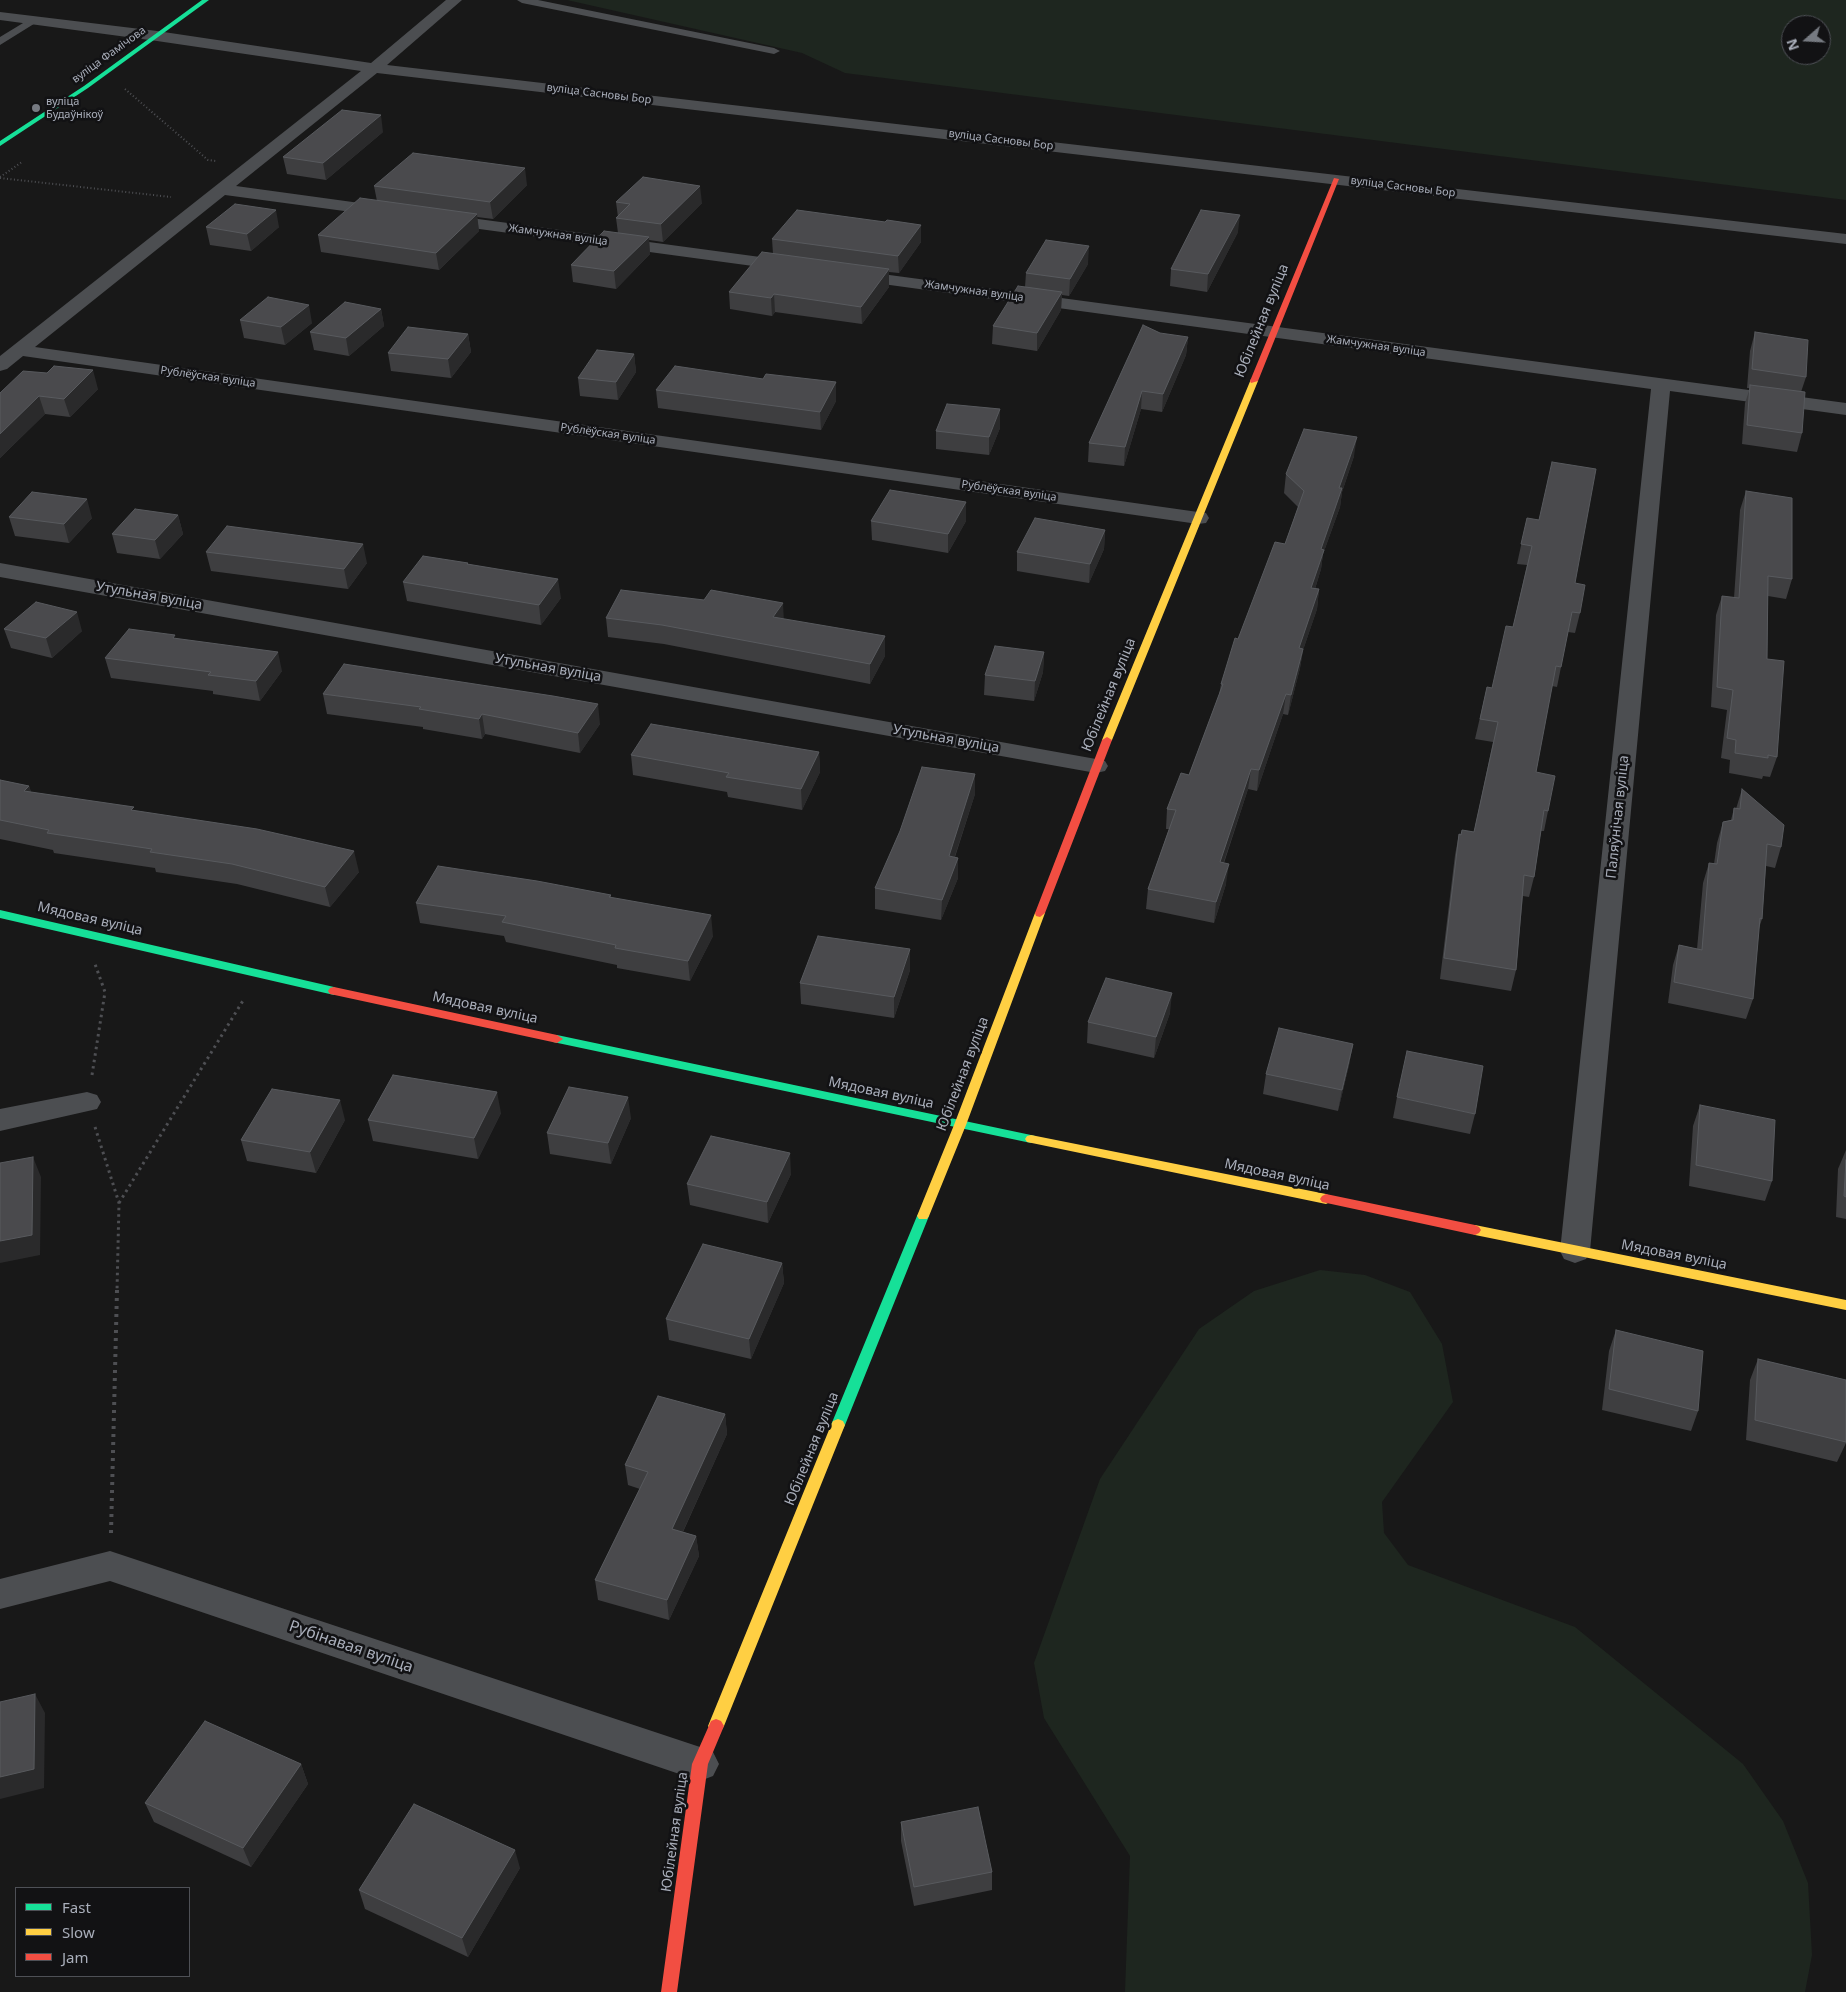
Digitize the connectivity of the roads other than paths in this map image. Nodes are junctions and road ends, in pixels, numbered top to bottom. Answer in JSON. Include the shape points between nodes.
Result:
{"nodes":[{"id":1,"x":206,"y":0,"type":"edge"},
{"id":2,"x":455,"y":0,"type":"edge"},
{"id":3,"x":522,"y":0,"type":"edge"},
{"id":4,"x":0,"y":16,"type":"edge"},
{"id":5,"x":34,"y":20,"type":"junction"},
{"id":6,"x":157,"y":36,"type":"junction"},
{"id":7,"x":0,"y":42,"type":"edge"},
{"id":8,"x":774,"y":51,"type":"dead end"},
{"id":9,"x":374,"y":68,"type":"junction"},
{"id":10,"x":0,"y":144,"type":"edge"},
{"id":11,"x":1336,"y":179,"type":"junction"},
{"id":12,"x":222,"y":189,"type":"junction"},
{"id":13,"x":408,"y":214,"type":"edge"},
{"id":14,"x":428,"y":217,"type":"edge"},
{"id":15,"x":1846,"y":239,"type":"edge"},
{"id":16,"x":812,"y":269,"type":"edge"},
{"id":17,"x":832,"y":272,"type":"edge"},
{"id":18,"x":1274,"y":332,"type":"junction"},
{"id":19,"x":19,"y":350,"type":"junction"},
{"id":20,"x":0,"y":365,"type":"edge"},
{"id":21,"x":1661,"y":384,"type":"junction"},
{"id":22,"x":1846,"y":409,"type":"edge"},
{"id":23,"x":1198,"y":518,"type":"junction"},
{"id":24,"x":0,"y":570,"type":"edge"},
{"id":25,"x":1096,"y":766,"type":"junction"},
{"id":26,"x":0,"y":914,"type":"edge"},
{"id":27,"x":88,"y":1102,"type":"road end"},
{"id":28,"x":0,"y":1120,"type":"edge"},
{"id":29,"x":960,"y":1125,"type":"junction"},
{"id":30,"x":1575,"y":1251,"type":"junction"},
{"id":31,"x":1846,"y":1305,"type":"edge"},
{"id":32,"x":0,"y":1594,"type":"edge"},
{"id":33,"x":700,"y":1764,"type":"junction"},
{"id":34,"x":670,"y":1992,"type":"edge"}],
"edges":[{"from":1,"to":6,"type":"street","name":"вуліца Фамічова"},
{"from":2,"to":9,"type":"street"},
{"from":3,"to":8,"type":"lane"},
{"from":4,"to":5,"type":"street"},
{"from":5,"to":6,"type":"street"},
{"from":5,"to":7,"type":"lane"},
{"from":6,"to":9,"type":"street","name":"вуліца Сасновы Бор"},
{"from":6,"to":10,"type":"street","name":"вуліца Фамічова"},
{"from":9,"to":11,"type":"street","name":"вуліца Сасновы Бор"},
{"from":9,"to":12,"type":"street"},
{"from":11,"to":15,"type":"street","name":"вуліца Сасновы Бор"},
{"from":11,"to":18,"type":"street","name":"Юбілейная вуліца"},
{"from":12,"to":13,"type":"street"},
{"from":12,"to":19,"type":"street"},
{"from":14,"to":16,"type":"street","name":"Жамчужная вуліца"},
{"from":17,"to":18,"type":"street","name":"Жамчужная вуліца"},
{"from":18,"to":21,"type":"street","name":"Жамчужная вуліца"},
{"from":18,"to":23,"type":"street","name":"Юбілейная вуліца"},
{"from":19,"to":20,"type":"street"},
{"from":19,"to":23,"type":"street","name":"Рублёўская вуліца"},
{"from":21,"to":22,"type":"street","name":"Жамчужная вуліца"},
{"from":21,"to":30,"type":"street","name":"Паляўнічая вуліца"},
{"from":23,"to":25,"type":"street","name":"Юбілейная вуліца"},
{"from":24,"to":25,"type":"street","name":"Утульная вуліца"},
{"from":25,"to":29,"type":"street","name":"Юбілейная вуліца"},
{"from":26,"to":29,"type":"street","name":"Мядовая вуліца","via":[[258,975]]},
{"from":27,"to":28,"type":"street"},
{"from":29,"to":30,"type":"street","name":"Мядовая вуліца"},
{"from":29,"to":33,"type":"street","name":"Юбілейная вуліца"},
{"from":30,"to":31,"type":"street","name":"Мядовая вуліца"},
{"from":32,"to":33,"type":"street","name":"Рубінавая вуліца","via":[[110,1566]]},
{"from":33,"to":34,"type":"street","name":"Юбілейная вуліца"}]}
